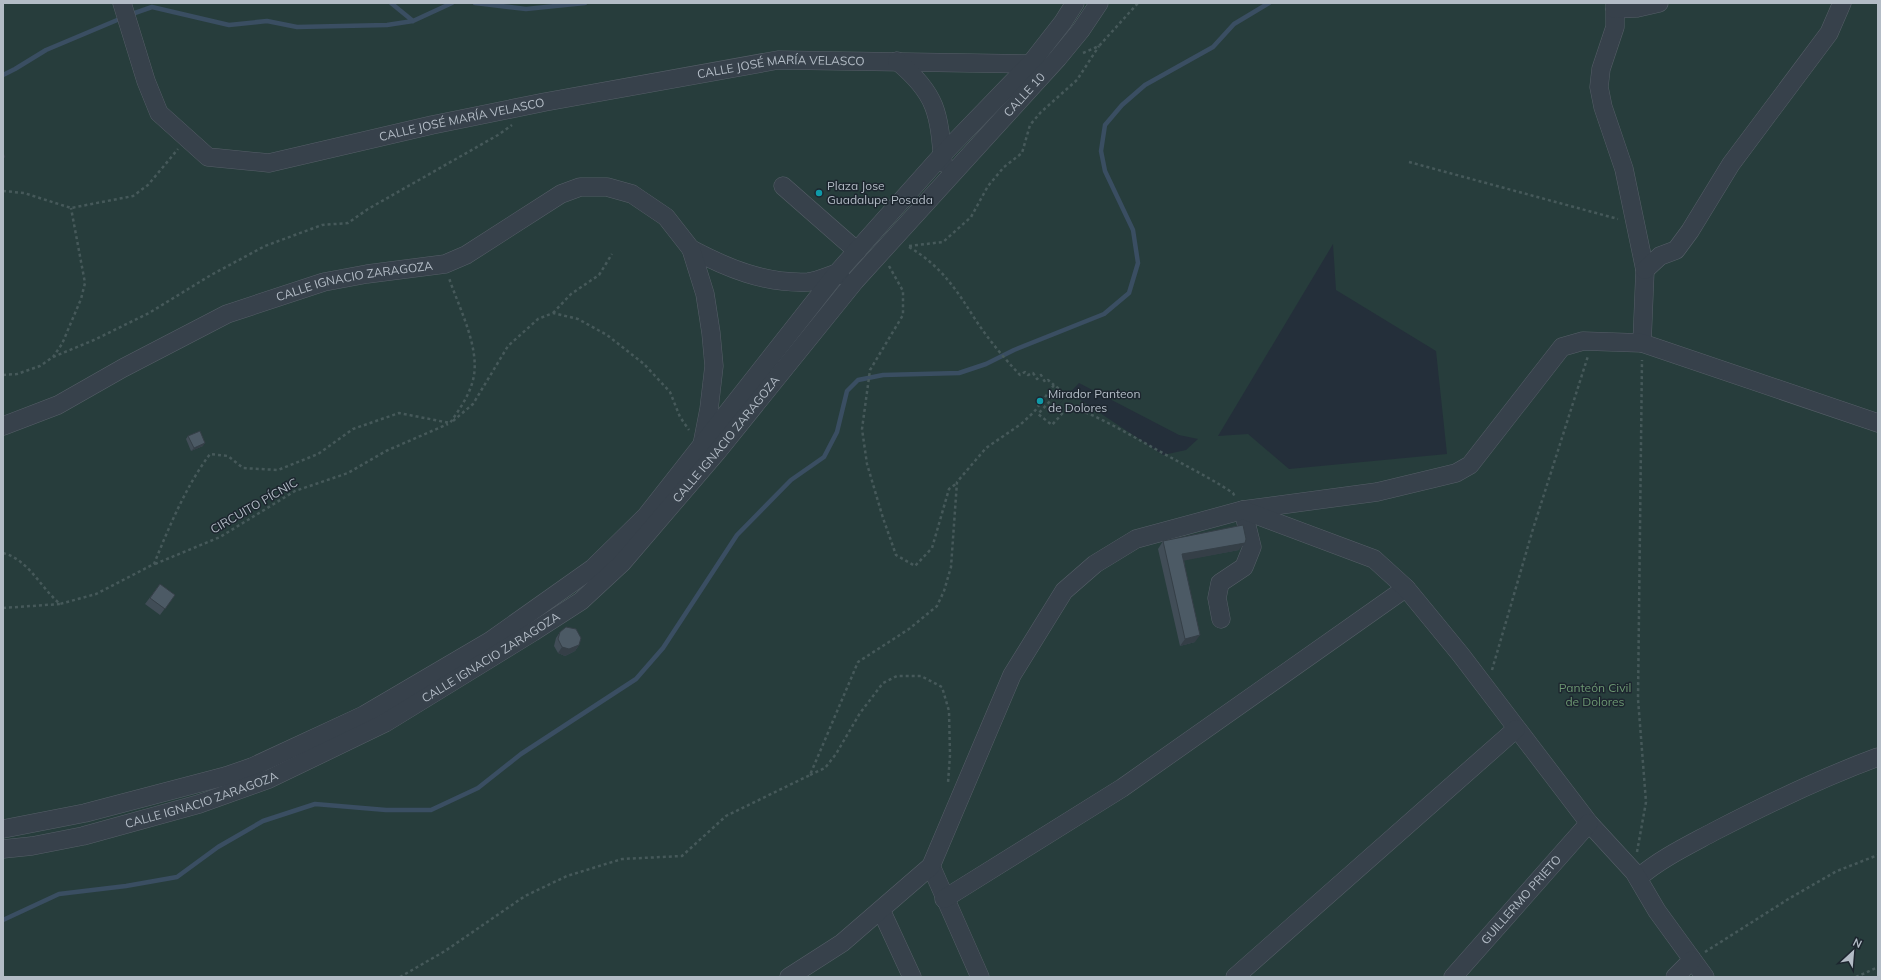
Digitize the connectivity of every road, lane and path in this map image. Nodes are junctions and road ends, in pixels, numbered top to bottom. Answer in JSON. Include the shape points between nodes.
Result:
{"nodes":[{"id":1,"x":122,"y":3,"type":"edge"},
{"id":2,"x":1075,"y":3,"type":"edge"},
{"id":3,"x":1099,"y":3,"type":"edge"},
{"id":4,"x":1138,"y":3,"type":"edge"},
{"id":5,"x":1659,"y":3,"type":"edge"},
{"id":6,"x":1842,"y":3,"type":"edge"},
{"id":7,"x":1615,"y":6,"type":"edge"},
{"id":8,"x":1099,"y":46,"type":"junction"},
{"id":9,"x":896,"y":61,"type":"junction"},
{"id":10,"x":1055,"y":61,"type":"junction"},
{"id":11,"x":1030,"y":63,"type":"junction"},
{"id":12,"x":516,"y":123,"type":"dead end"},
{"id":13,"x":187,"y":138,"type":"junction"},
{"id":14,"x":942,"y":155,"type":"junction"},
{"id":15,"x":1409,"y":162,"type":"dead end"},
{"id":16,"x":944,"y":182,"type":"junction"},
{"id":17,"x":783,"y":186,"type":"dead end"},
{"id":18,"x":3,"y":190,"type":"edge"},
{"id":19,"x":71,"y":208,"type":"junction"},
{"id":20,"x":1634,"y":224,"type":"junction"},
{"id":21,"x":904,"y":239,"type":"junction"},
{"id":22,"x":691,"y":248,"type":"junction"},
{"id":23,"x":857,"y":251,"type":"junction"},
{"id":24,"x":881,"y":252,"type":"junction"},
{"id":25,"x":612,"y":254,"type":"dead end"},
{"id":26,"x":445,"y":264,"type":"junction"},
{"id":27,"x":1645,"y":270,"type":"junction"},
{"id":28,"x":837,"y":273,"type":"junction"},
{"id":29,"x":855,"y":281,"type":"junction"},
{"id":30,"x":553,"y":313,"type":"junction"},
{"id":31,"x":1593,"y":342,"type":"junction"},
{"id":32,"x":1642,"y":343,"type":"junction"},
{"id":33,"x":53,"y":357,"type":"junction"},
{"id":34,"x":3,"y":375,"type":"edge"},
{"id":35,"x":1054,"y":385,"type":"junction"},
{"id":36,"x":450,"y":423,"type":"junction"},
{"id":37,"x":1878,"y":423,"type":"edge"},
{"id":38,"x":3,"y":426,"type":"edge"},
{"id":39,"x":701,"y":448,"type":"junction"},
{"id":40,"x":957,"y":482,"type":"junction"},
{"id":41,"x":1243,"y":510,"type":"junction"},
{"id":42,"x":3,"y":553,"type":"edge"},
{"id":43,"x":154,"y":564,"type":"junction"},
{"id":44,"x":1406,"y":588,"type":"junction"},
{"id":45,"x":60,"y":604,"type":"junction"},
{"id":46,"x":3,"y":608,"type":"edge"},
{"id":47,"x":1221,"y":619,"type":"dead end"},
{"id":48,"x":1487,"y":690,"type":"junction"},
{"id":49,"x":1516,"y":728,"type":"junction"},
{"id":50,"x":1878,"y":757,"type":"edge"},
{"id":51,"x":810,"y":775,"type":"junction"},
{"id":52,"x":948,"y":790,"type":"dead end"},
{"id":53,"x":1589,"y":823,"type":"junction"},
{"id":54,"x":3,"y":829,"type":"edge"},
{"id":55,"x":3,"y":849,"type":"edge"},
{"id":56,"x":1878,"y":855,"type":"edge"},
{"id":57,"x":931,"y":866,"type":"junction"},
{"id":58,"x":1635,"y":874,"type":"junction"},
{"id":59,"x":944,"y":900,"type":"junction"},
{"id":60,"x":881,"y":910,"type":"junction"},
{"id":61,"x":1692,"y":960,"type":"junction"},
{"id":62,"x":1878,"y":967,"type":"edge"},
{"id":63,"x":400,"y":977,"type":"edge"},
{"id":64,"x":789,"y":977,"type":"edge"},
{"id":65,"x":912,"y":977,"type":"edge"},
{"id":66,"x":980,"y":977,"type":"edge"},
{"id":67,"x":1235,"y":977,"type":"edge"},
{"id":68,"x":1453,"y":977,"type":"edge"},
{"id":69,"x":1675,"y":977,"type":"edge"},
{"id":70,"x":1705,"y":977,"type":"edge"},
{"id":71,"x":1856,"y":977,"type":"edge"}],
"edges":[{"from":1,"to":13,"type":"street","name":"CALLE JOSÉ MARÍA VELASCO","via":[[146,81],[159,113]]},
{"from":2,"to":11,"type":"street","name":"CALLE 10"},
{"from":3,"to":10,"type":"street","name":"CALLE 10"},
{"from":4,"to":8,"type":"path"},
{"from":5,"to":7,"type":"street","via":[[1637,8]]},
{"from":6,"to":27,"type":"street","via":[[1829,33],[1731,164],[1676,250],[1660,256]]},
{"from":7,"to":20,"type":"street","via":[[1615,27],[1601,69],[1599,87],[1603,107],[1624,169]]},
{"from":8,"to":10,"type":"path"},
{"from":8,"to":21,"type":"path","via":[[1077,80],[1030,125],[1022,153],[1004,167],[988,186],[971,217],[943,242]]},
{"from":9,"to":11,"type":"street","name":"CALLE JOSÉ MARÍA VELASCO"},
{"from":9,"to":13,"type":"street","name":"CALLE JOSÉ MARÍA VELASCO","via":[[758,62],[447,121],[269,163],[208,157]]},
{"from":9,"to":14,"type":"street","via":[[929,93],[938,118]]},
{"from":10,"to":11,"type":"street","name":"CALLE JOSÉ MARÍA VELASCO"},
{"from":10,"to":16,"type":"street","name":"CALLE 10"},
{"from":11,"to":14,"type":"street","name":"CALLE 10"},
{"from":12,"to":33,"type":"path","via":[[348,223],[322,226],[265,246],[149,313]]},
{"from":13,"to":19,"type":"path","via":[[148,185],[133,196]]},
{"from":14,"to":16,"type":"street"},
{"from":14,"to":23,"type":"street","name":"CALLE IGNACIO ZARAGOZA"},
{"from":15,"to":20,"type":"path"},
{"from":16,"to":21,"type":"street","name":"CALLE IGNACIO ZARAGOZA"},
{"from":17,"to":23,"type":"street"},
{"from":18,"to":19,"type":"path","via":[[24,193]]},
{"from":19,"to":33,"type":"path","via":[[85,283],[62,344]]},
{"from":20,"to":27,"type":"street"},
{"from":21,"to":24,"type":"street","name":"CALLE IGNACIO ZARAGOZA"},
{"from":21,"to":35,"type":"path","via":[[955,287],[976,320],[1020,375],[1025,372],[1028,375],[1032,373],[1037,379],[1041,375],[1045,382],[1048,380]]},
{"from":22,"to":26,"type":"street","name":"CALLE IGNACIO ZARAGOZA","via":[[666,217],[632,194],[607,187],[580,187],[561,194],[466,255]]},
{"from":22,"to":28,"type":"street","name":"CALLE IGNACIO ZARAGOZA","via":[[724,266],[777,280],[808,282]]},
{"from":22,"to":39,"type":"street","name":"CALLE IGNACIO ZARAGOZA","via":[[705,294],[714,366]]},
{"from":23,"to":28,"type":"street","name":"CALLE IGNACIO ZARAGOZA"},
{"from":24,"to":29,"type":"street","name":"CALLE IGNACIO ZARAGOZA"},
{"from":24,"to":40,"type":"path","via":[[903,291],[903,315],[870,370],[862,429],[867,464],[896,555],[915,566],[932,548],[949,489]]},
{"from":25,"to":30,"type":"path","via":[[600,275],[571,294]]},
{"from":26,"to":36,"type":"path","via":[[473,348],[475,367],[473,381],[464,403]]},
{"from":26,"to":38,"type":"street","name":"CALLE IGNACIO ZARAGOZA","via":[[324,282],[227,314],[58,405]]},
{"from":27,"to":32,"type":"street"},
{"from":28,"to":29,"type":"street"},
{"from":28,"to":39,"type":"street","name":"CALLE IGNACIO ZARAGOZA"},
{"from":29,"to":55,"type":"street","name":"CALLE IGNACIO ZARAGOZA","via":[[717,452],[622,563],[581,601],[385,723],[262,782],[199,804],[83,836]]},
{"from":30,"to":36,"type":"path","name":"CIRCUITO PÍCNIC","via":[[538,319],[508,346],[473,404]]},
{"from":30,"to":39,"type":"path","via":[[578,319],[607,335],[644,364],[670,392],[680,418]]},
{"from":31,"to":32,"type":"street"},
{"from":31,"to":41,"type":"street","via":[[1583,341],[1562,347],[1470,465],[1456,473],[1377,492]]},
{"from":31,"to":48,"type":"path","via":[[1533,529]]},
{"from":32,"to":37,"type":"street"},
{"from":32,"to":58,"type":"path","via":[[1638,699],[1646,802]]},
{"from":33,"to":34,"type":"path","via":[[40,366],[17,374]]},
{"from":35,"to":40,"type":"path","via":[[1034,412],[986,448]]},
{"from":35,"to":41,"type":"path","via":[[1058,388],[1038,414],[1052,425],[1069,406],[1078,409],[1209,477],[1233,493]]},
{"from":36,"to":43,"type":"path","name":"CIRCUITO PÍCNIC","via":[[386,451],[348,473],[295,491],[220,537]]},
{"from":36,"to":43,"type":"path","name":"CIRCUITO PÍCNIC","via":[[400,413],[353,430],[318,454],[278,470],[243,468],[228,456],[210,454],[197,471]]},
{"from":39,"to":54,"type":"street","name":"CALLE IGNACIO ZARAGOZA","via":[[646,516],[593,568],[490,641],[364,715],[252,767],[226,776],[85,813]]},
{"from":40,"to":51,"type":"path","via":[[951,567],[938,606],[909,629],[858,662]]},
{"from":41,"to":44,"type":"street","via":[[1374,559]]},
{"from":41,"to":47,"type":"street","via":[[1252,547],[1244,568],[1220,583],[1217,598]]},
{"from":41,"to":57,"type":"street","via":[[1136,539],[1095,564],[1064,591],[1012,676]]},
{"from":42,"to":45,"type":"path","via":[[11,555],[28,567],[47,593]]},
{"from":43,"to":45,"type":"path","name":"CIRCUITO PÍCNIC","via":[[96,594]]},
{"from":44,"to":48,"type":"street"},
{"from":44,"to":59,"type":"street","via":[[1122,788]]},
{"from":45,"to":46,"type":"path","name":"CIRCUITO PÍCNIC"},
{"from":48,"to":49,"type":"street"},
{"from":49,"to":53,"type":"street"},
{"from":49,"to":67,"type":"street"},
{"from":50,"to":58,"type":"street","via":[[1775,799]]},
{"from":51,"to":52,"type":"path","via":[[825,768],[836,754],[860,713],[882,683],[897,676],[921,676],[942,687],[949,711]]},
{"from":51,"to":63,"type":"path","via":[[726,816],[682,856],[622,858],[567,876],[525,896],[445,951]]},
{"from":53,"to":58,"type":"street"},
{"from":53,"to":68,"type":"street","name":"GUILLERMO PRIETO"},
{"from":56,"to":61,"type":"path","via":[[1817,882]]},
{"from":57,"to":59,"type":"street"},
{"from":57,"to":60,"type":"street"},
{"from":58,"to":61,"type":"street","via":[[1657,911]]},
{"from":59,"to":66,"type":"street"},
{"from":60,"to":64,"type":"street","via":[[842,943]]},
{"from":60,"to":65,"type":"street"},
{"from":61,"to":69,"type":"street"},
{"from":61,"to":70,"type":"street"},
{"from":62,"to":71,"type":"path"}]}
